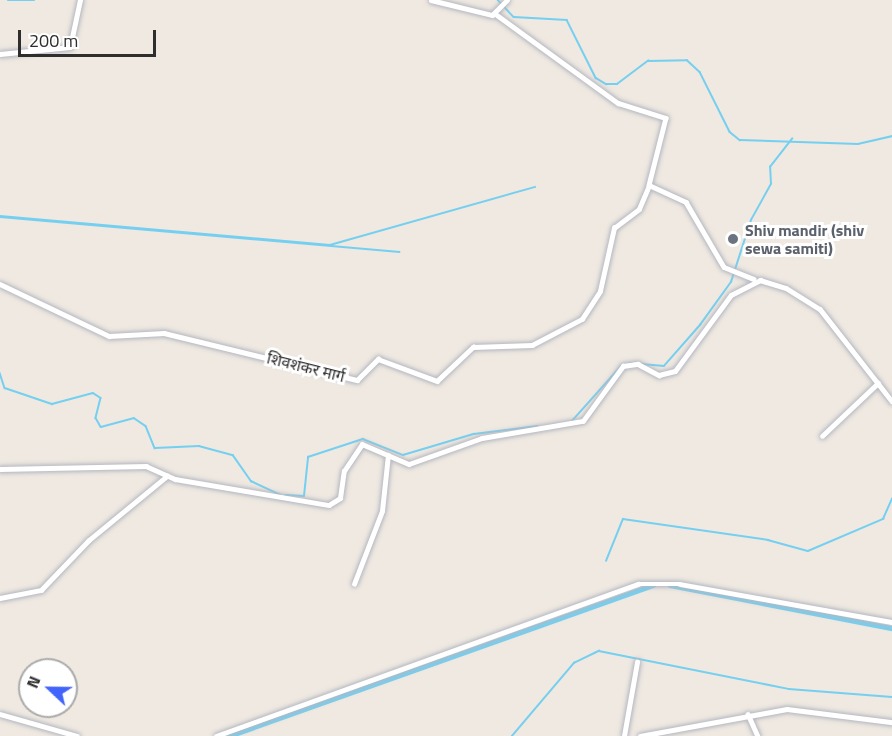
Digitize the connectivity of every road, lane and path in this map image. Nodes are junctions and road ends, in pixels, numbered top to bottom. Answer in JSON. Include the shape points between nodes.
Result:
{"nodes":[{"id":1,"x":80,"y":0,"type":"edge"},
{"id":2,"x":431,"y":0,"type":"edge"},
{"id":3,"x":507,"y":0,"type":"edge"},
{"id":4,"x":499,"y":12,"type":"junction"},
{"id":5,"x":0,"y":54,"type":"edge"},
{"id":6,"x":649,"y":185,"type":"junction"},
{"id":7,"x":759,"y":280,"type":"junction"},
{"id":8,"x":0,"y":284,"type":"edge"},
{"id":9,"x":878,"y":383,"type":"junction"},
{"id":10,"x":892,"y":401,"type":"edge"},
{"id":11,"x":822,"y":436,"type":"dead end"},
{"id":12,"x":388,"y":455,"type":"junction"},
{"id":13,"x":0,"y":469,"type":"edge"},
{"id":14,"x":167,"y":476,"type":"junction"},
{"id":15,"x":354,"y":584,"type":"dead end"},
{"id":16,"x":0,"y":598,"type":"edge"},
{"id":17,"x":892,"y":622,"type":"edge"},
{"id":18,"x":637,"y":662,"type":"dead end"},
{"id":19,"x":0,"y":714,"type":"edge"},
{"id":20,"x":748,"y":714,"type":"junction"},
{"id":21,"x":892,"y":723,"type":"edge"},
{"id":22,"x":232,"y":733,"type":"edge"},
{"id":23,"x":76,"y":736,"type":"edge"},
{"id":24,"x":216,"y":736,"type":"edge"},
{"id":25,"x":624,"y":736,"type":"edge"},
{"id":26,"x":640,"y":736,"type":"edge"},
{"id":27,"x":758,"y":736,"type":"edge"}],
"edges":[{"from":1,"to":5,"type":"street","via":[[70,47]]},
{"from":2,"to":4,"type":"street"},
{"from":3,"to":4,"type":"street"},
{"from":4,"to":6,"type":"street","via":[[618,103],[666,118]]},
{"from":6,"to":7,"type":"street","via":[[692,209],[730,273]]},
{"from":6,"to":8,"type":"street","name":"शिवशंकर मार्ग","via":[[639,209],[614,228],[600,291],[582,319],[532,345],[473,347],[436,381],[378,359],[357,380],[164,333],[109,336]]},
{"from":7,"to":9,"type":"street","via":[[809,299]]},
{"from":7,"to":12,"type":"street","via":[[731,295],[675,371],[659,375],[638,364],[623,366],[583,421],[482,438],[409,464]]},
{"from":9,"to":10,"type":"street"},
{"from":9,"to":11,"type":"street"},
{"from":12,"to":14,"type":"street","via":[[362,444],[356,448],[339,498],[329,505]]},
{"from":12,"to":15,"type":"street","via":[[382,511]]},
{"from":13,"to":14,"type":"street","via":[[58,471],[116,464],[146,466]]},
{"from":14,"to":16,"type":"street","via":[[89,540],[41,590]]},
{"from":17,"to":22,"type":"street","via":[[680,584],[638,584]]},
{"from":18,"to":25,"type":"street"},
{"from":19,"to":23,"type":"street"},
{"from":20,"to":21,"type":"street","via":[[805,709]]},
{"from":20,"to":26,"type":"street"},
{"from":20,"to":27,"type":"street"},
{"from":22,"to":24,"type":"street"}]}
